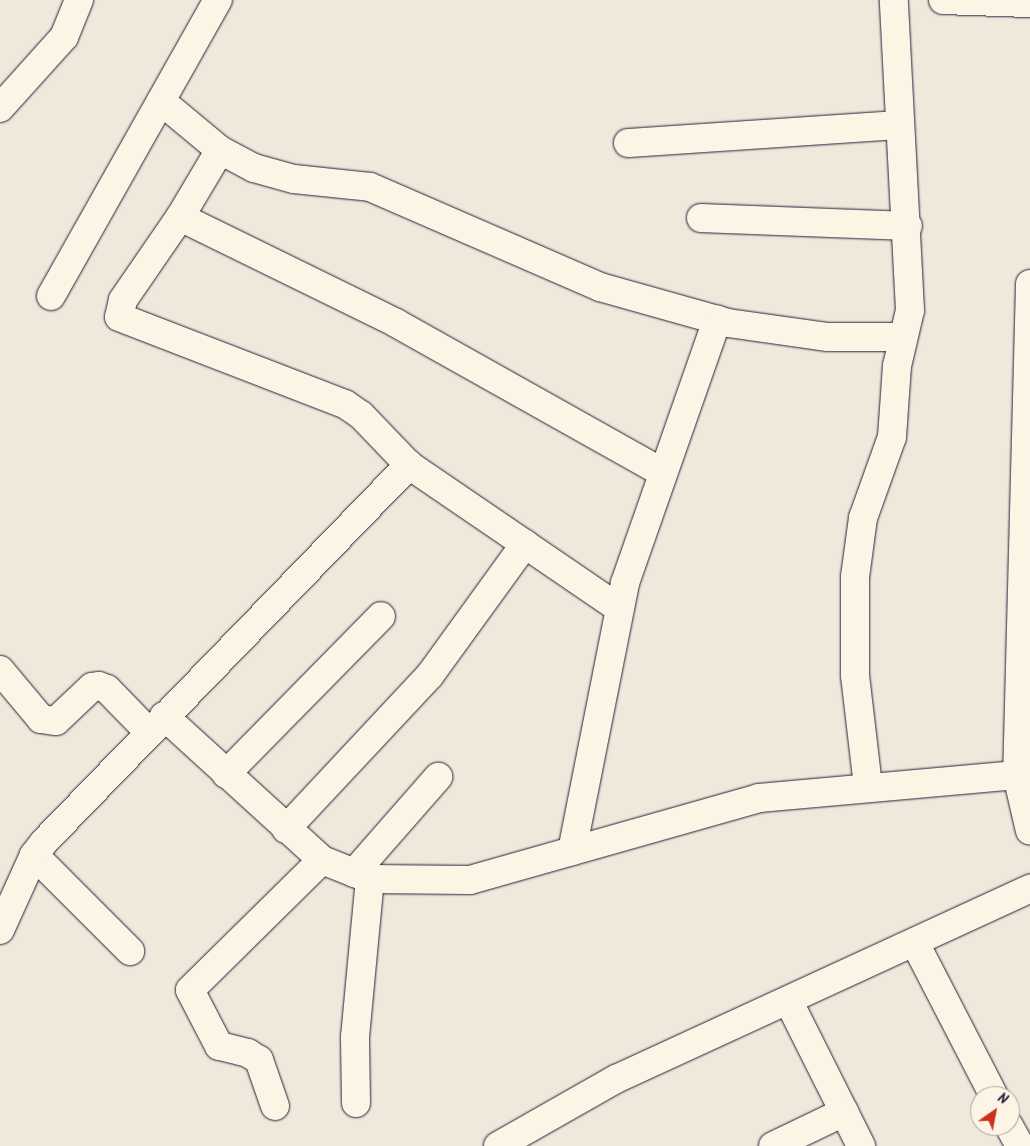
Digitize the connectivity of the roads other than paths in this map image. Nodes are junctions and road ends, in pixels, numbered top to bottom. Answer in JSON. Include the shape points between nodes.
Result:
{"nodes":[{"id":1,"x":79,"y":0,"type":"edge"},
{"id":2,"x":218,"y":0,"type":"edge"},
{"id":3,"x":894,"y":0,"type":"edge"},
{"id":4,"x":943,"y":0,"type":"edge"},
{"id":5,"x":1030,"y":3,"type":"edge"},
{"id":6,"x":161,"y":101,"type":"junction"},
{"id":7,"x":0,"y":108,"type":"edge"},
{"id":8,"x":899,"y":125,"type":"junction"},
{"id":9,"x":628,"y":143,"type":"dead end"},
{"id":10,"x":220,"y":150,"type":"junction"},
{"id":11,"x":180,"y":217,"type":"junction"},
{"id":12,"x":701,"y":218,"type":"dead end"},
{"id":13,"x":908,"y":226,"type":"junction"},
{"id":14,"x":1030,"y":284,"type":"edge"},
{"id":15,"x":50,"y":296,"type":"dead end"},
{"id":16,"x":716,"y":320,"type":"junction"},
{"id":17,"x":903,"y":337,"type":"junction"},
{"id":18,"x":409,"y":465,"type":"junction"},
{"id":19,"x":663,"y":472,"type":"junction"},
{"id":20,"x":525,"y":544,"type":"junction"},
{"id":21,"x":620,"y":609,"type":"junction"},
{"id":22,"x":382,"y":616,"type":"dead end"},
{"id":23,"x":0,"y":670,"type":"edge"},
{"id":24,"x":157,"y":724,"type":"junction"},
{"id":25,"x":226,"y":774,"type":"junction"},
{"id":26,"x":1017,"y":775,"type":"junction"},
{"id":27,"x":438,"y":777,"type":"dead end"},
{"id":28,"x":868,"y":786,"type":"junction"},
{"id":29,"x":286,"y":829,"type":"junction"},
{"id":30,"x":1030,"y":831,"type":"edge"},
{"id":31,"x":572,"y":851,"type":"junction"},
{"id":32,"x":34,"y":855,"type":"junction"},
{"id":33,"x":322,"y":860,"type":"junction"},
{"id":34,"x":362,"y":876,"type":"junction"},
{"id":35,"x":1030,"y":889,"type":"edge"},
{"id":36,"x":0,"y":930,"type":"edge"},
{"id":37,"x":915,"y":943,"type":"junction"},
{"id":38,"x":130,"y":951,"type":"dead end"},
{"id":39,"x":789,"y":1002,"type":"junction"},
{"id":40,"x":989,"y":1086,"type":"edge"},
{"id":41,"x":356,"y":1103,"type":"dead end"},
{"id":42,"x":275,"y":1106,"type":"dead end"},
{"id":43,"x":844,"y":1112,"type":"junction"},
{"id":44,"x":498,"y":1146,"type":"edge"},
{"id":45,"x":773,"y":1146,"type":"edge"},
{"id":46,"x":861,"y":1146,"type":"edge"}],
"edges":[{"from":1,"to":7,"type":"street","via":[[64,37]]},
{"from":2,"to":6,"type":"street"},
{"from":3,"to":8,"type":"street"},
{"from":4,"to":5,"type":"street"},
{"from":6,"to":10,"type":"street"},
{"from":6,"to":15,"type":"street"},
{"from":8,"to":9,"type":"street"},
{"from":8,"to":13,"type":"street"},
{"from":10,"to":11,"type":"street"},
{"from":10,"to":16,"type":"street","via":[[254,168],[286,176],[370,187],[600,287]]},
{"from":11,"to":18,"type":"street","via":[[123,300],[119,317],[345,404],[361,415]]},
{"from":11,"to":19,"type":"street","via":[[396,323]]},
{"from":12,"to":13,"type":"street"},
{"from":13,"to":17,"type":"street","via":[[910,310]]},
{"from":14,"to":26,"type":"street"},
{"from":16,"to":17,"type":"street","via":[[828,337]]},
{"from":16,"to":19,"type":"street"},
{"from":17,"to":28,"type":"street","via":[[897,366],[892,437],[862,518],[855,577],[855,675]]},
{"from":18,"to":20,"type":"street"},
{"from":18,"to":24,"type":"street"},
{"from":19,"to":21,"type":"street","via":[[625,583]]},
{"from":20,"to":21,"type":"street"},
{"from":20,"to":29,"type":"street","via":[[430,675]]},
{"from":21,"to":31,"type":"street"},
{"from":22,"to":25,"type":"street"},
{"from":23,"to":24,"type":"street","via":[[41,719],[56,721],[92,687],[99,686]]},
{"from":24,"to":25,"type":"street"},
{"from":24,"to":32,"type":"street"},
{"from":25,"to":29,"type":"street"},
{"from":26,"to":28,"type":"street","via":[[955,783]]},
{"from":26,"to":30,"type":"street"},
{"from":27,"to":34,"type":"street"},
{"from":28,"to":31,"type":"street","via":[[759,798]]},
{"from":29,"to":33,"type":"street"},
{"from":31,"to":34,"type":"street","via":[[470,880]]},
{"from":32,"to":36,"type":"street"},
{"from":32,"to":38,"type":"street"},
{"from":33,"to":34,"type":"street"},
{"from":33,"to":42,"type":"street","via":[[190,990],[219,1046],[248,1053],[259,1060]]},
{"from":34,"to":41,"type":"street","via":[[355,1037]]},
{"from":35,"to":37,"type":"street"},
{"from":37,"to":39,"type":"street"},
{"from":37,"to":40,"type":"street"},
{"from":39,"to":43,"type":"street"},
{"from":39,"to":44,"type":"street","via":[[616,1079]]},
{"from":43,"to":45,"type":"street"},
{"from":43,"to":46,"type":"street"}]}
